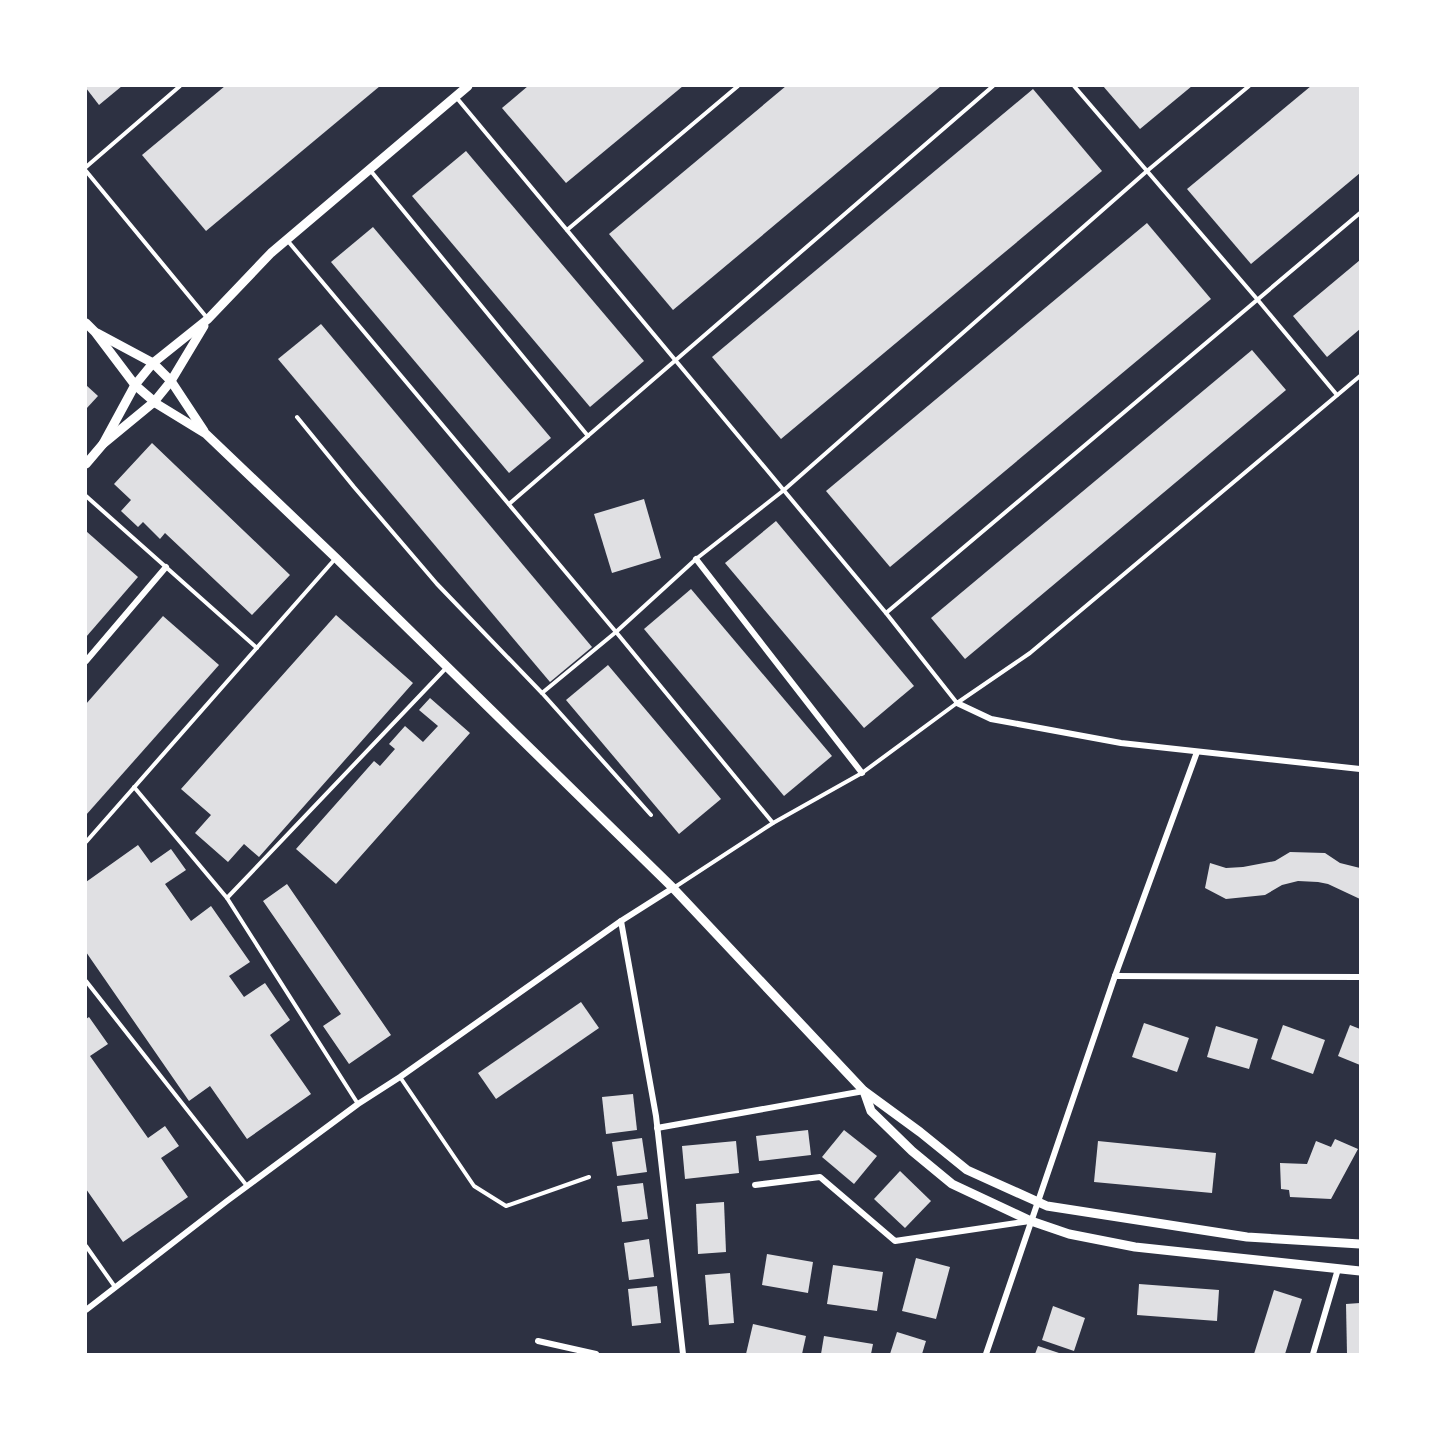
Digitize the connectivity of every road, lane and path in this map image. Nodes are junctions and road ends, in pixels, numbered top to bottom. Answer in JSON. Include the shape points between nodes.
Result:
{"nodes":[{"id":1,"x":180,"y":86,"type":"edge"},
{"id":2,"x":468,"y":86,"type":"edge"},
{"id":3,"x":738,"y":86,"type":"edge"},
{"id":4,"x":993,"y":86,"type":"edge"},
{"id":5,"x":1074,"y":86,"type":"edge"},
{"id":6,"x":1249,"y":86,"type":"edge"},
{"id":7,"x":455,"y":96,"type":"junction"},
{"id":8,"x":86,"y":167,"type":"edge"},
{"id":9,"x":369,"y":169,"type":"junction"},
{"id":10,"x":86,"y":171,"type":"edge"},
{"id":11,"x":1147,"y":171,"type":"junction"},
{"id":12,"x":1360,"y":213,"type":"edge"},
{"id":13,"x":567,"y":230,"type":"junction"},
{"id":14,"x":286,"y":240,"type":"junction"},
{"id":15,"x":1257,"y":299,"type":"junction"},
{"id":16,"x":208,"y":319,"type":"junction"},
{"id":17,"x":86,"y":323,"type":"edge"},
{"id":18,"x":95,"y":332,"type":"junction"},
{"id":19,"x":676,"y":361,"type":"junction"},
{"id":20,"x":153,"y":363,"type":"junction"},
{"id":21,"x":1360,"y":376,"type":"edge"},
{"id":22,"x":171,"y":381,"type":"junction"},
{"id":23,"x":135,"y":385,"type":"junction"},
{"id":24,"x":1337,"y":395,"type":"junction"},
{"id":25,"x":154,"y":402,"type":"junction"},
{"id":26,"x":297,"y":417,"type":"dead end"},
{"id":27,"x":206,"y":434,"type":"junction"},
{"id":28,"x":588,"y":436,"type":"junction"},
{"id":29,"x":103,"y":444,"type":"junction"},
{"id":30,"x":86,"y":464,"type":"edge"},
{"id":31,"x":784,"y":490,"type":"junction"},
{"id":32,"x":86,"y":496,"type":"edge"},
{"id":33,"x":509,"y":504,"type":"junction"},
{"id":34,"x":336,"y":558,"type":"junction"},
{"id":35,"x":696,"y":559,"type":"junction"},
{"id":36,"x":166,"y":567,"type":"junction"},
{"id":37,"x":886,"y":613,"type":"junction"},
{"id":38,"x":616,"y":632,"type":"junction"},
{"id":39,"x":257,"y":648,"type":"junction"},
{"id":40,"x":86,"y":662,"type":"edge"},
{"id":41,"x":447,"y":667,"type":"junction"},
{"id":42,"x":542,"y":693,"type":"junction"},
{"id":43,"x":957,"y":703,"type":"junction"},
{"id":44,"x":1197,"y":752,"type":"junction"},
{"id":45,"x":1360,"y":769,"type":"edge"},
{"id":46,"x":862,"y":773,"type":"junction"},
{"id":47,"x":134,"y":787,"type":"junction"},
{"id":48,"x":651,"y":815,"type":"dead end"},
{"id":49,"x":773,"y":823,"type":"junction"},
{"id":50,"x":86,"y":842,"type":"edge"},
{"id":51,"x":673,"y":888,"type":"junction"},
{"id":52,"x":227,"y":898,"type":"junction"},
{"id":53,"x":621,"y":921,"type":"junction"},
{"id":54,"x":1115,"y":976,"type":"junction"},
{"id":55,"x":1360,"y":977,"type":"edge"},
{"id":56,"x":86,"y":981,"type":"edge"},
{"id":57,"x":400,"y":1077,"type":"junction"},
{"id":58,"x":864,"y":1091,"type":"junction"},
{"id":59,"x":358,"y":1104,"type":"junction"},
{"id":60,"x":657,"y":1128,"type":"junction"},
{"id":61,"x":589,"y":1177,"type":"dead end"},
{"id":62,"x":755,"y":1185,"type":"dead end"},
{"id":63,"x":247,"y":1186,"type":"junction"},
{"id":64,"x":1038,"y":1202,"type":"junction"},
{"id":65,"x":1031,"y":1221,"type":"junction"},
{"id":66,"x":1360,"y":1244,"type":"edge"},
{"id":67,"x":86,"y":1246,"type":"edge"},
{"id":68,"x":1338,"y":1269,"type":"junction"},
{"id":69,"x":1360,"y":1271,"type":"edge"},
{"id":70,"x":115,"y":1287,"type":"junction"},
{"id":71,"x":86,"y":1310,"type":"edge"},
{"id":72,"x":538,"y":1341,"type":"dead end"},
{"id":73,"x":596,"y":1354,"type":"edge"},
{"id":74,"x":683,"y":1354,"type":"edge"},
{"id":75,"x":986,"y":1354,"type":"edge"},
{"id":76,"x":1313,"y":1354,"type":"edge"}],
"edges":[{"from":1,"to":8,"type":"lane"},
{"from":2,"to":7,"type":"main road"},
{"from":3,"to":13,"type":"lane"},
{"from":4,"to":19,"type":"lane"},
{"from":5,"to":11,"type":"lane"},
{"from":6,"to":11,"type":"lane"},
{"from":7,"to":9,"type":"main road"},
{"from":7,"to":13,"type":"lane"},
{"from":9,"to":14,"type":"main road"},
{"from":9,"to":28,"type":"lane"},
{"from":10,"to":16,"type":"lane"},
{"from":11,"to":15,"type":"lane"},
{"from":11,"to":31,"type":"lane"},
{"from":12,"to":15,"type":"lane"},
{"from":13,"to":19,"type":"lane"},
{"from":14,"to":16,"type":"main road"},
{"from":14,"to":33,"type":"lane"},
{"from":15,"to":24,"type":"lane"},
{"from":15,"to":37,"type":"lane"},
{"from":16,"to":20,"type":"main road"},
{"from":16,"to":22,"type":"main road"},
{"from":17,"to":18,"type":"main road"},
{"from":18,"to":20,"type":"main road"},
{"from":18,"to":23,"type":"main road"},
{"from":19,"to":28,"type":"lane"},
{"from":19,"to":31,"type":"lane"},
{"from":20,"to":22,"type":"main road"},
{"from":20,"to":23,"type":"main road"},
{"from":21,"to":24,"type":"lane"},
{"from":22,"to":25,"type":"main road"},
{"from":22,"to":27,"type":"main road"},
{"from":23,"to":25,"type":"main road"},
{"from":23,"to":29,"type":"main road"},
{"from":24,"to":43,"type":"lane","via":[[1029,653]]},
{"from":25,"to":27,"type":"main road"},
{"from":25,"to":29,"type":"main road"},
{"from":26,"to":42,"type":"lane","via":[[437,584]]},
{"from":27,"to":34,"type":"main road"},
{"from":28,"to":33,"type":"lane"},
{"from":29,"to":30,"type":"main road"},
{"from":31,"to":35,"type":"lane"},
{"from":31,"to":37,"type":"lane"},
{"from":32,"to":36,"type":"lane"},
{"from":33,"to":38,"type":"lane"},
{"from":34,"to":39,"type":"lane"},
{"from":34,"to":41,"type":"main road"},
{"from":35,"to":38,"type":"lane"},
{"from":35,"to":46,"type":"street"},
{"from":36,"to":39,"type":"lane"},
{"from":36,"to":40,"type":"street"},
{"from":37,"to":43,"type":"lane"},
{"from":38,"to":42,"type":"lane"},
{"from":38,"to":49,"type":"lane"},
{"from":39,"to":47,"type":"lane"},
{"from":41,"to":51,"type":"main road"},
{"from":41,"to":52,"type":"lane"},
{"from":42,"to":48,"type":"lane"},
{"from":43,"to":44,"type":"street","via":[[991,718],[1121,743]]},
{"from":43,"to":46,"type":"lane"},
{"from":44,"to":45,"type":"street"},
{"from":44,"to":54,"type":"street"},
{"from":46,"to":49,"type":"lane"},
{"from":47,"to":50,"type":"lane"},
{"from":47,"to":52,"type":"lane"},
{"from":49,"to":51,"type":"lane"},
{"from":51,"to":53,"type":"street"},
{"from":51,"to":58,"type":"main road"},
{"from":52,"to":59,"type":"lane"},
{"from":53,"to":57,"type":"street"},
{"from":53,"to":60,"type":"street"},
{"from":54,"to":55,"type":"street"},
{"from":54,"to":64,"type":"street"},
{"from":56,"to":63,"type":"lane"},
{"from":57,"to":59,"type":"street"},
{"from":57,"to":61,"type":"lane","via":[[474,1186],[506,1206]]},
{"from":58,"to":60,"type":"street"},
{"from":58,"to":64,"type":"main road","via":[[967,1170]]},
{"from":58,"to":65,"type":"main road","via":[[871,1111],[912,1152],[952,1184]]},
{"from":59,"to":63,"type":"street"},
{"from":60,"to":74,"type":"street"},
{"from":62,"to":65,"type":"street","via":[[820,1177],[895,1240]]},
{"from":63,"to":70,"type":"street"},
{"from":64,"to":65,"type":"street"},
{"from":64,"to":66,"type":"main road","via":[[1247,1237]]},
{"from":65,"to":68,"type":"main road","via":[[1069,1234],[1135,1247]]},
{"from":65,"to":75,"type":"street"},
{"from":67,"to":70,"type":"lane"},
{"from":68,"to":69,"type":"main road"},
{"from":68,"to":76,"type":"street"},
{"from":70,"to":71,"type":"street"},
{"from":72,"to":73,"type":"street"}]}
